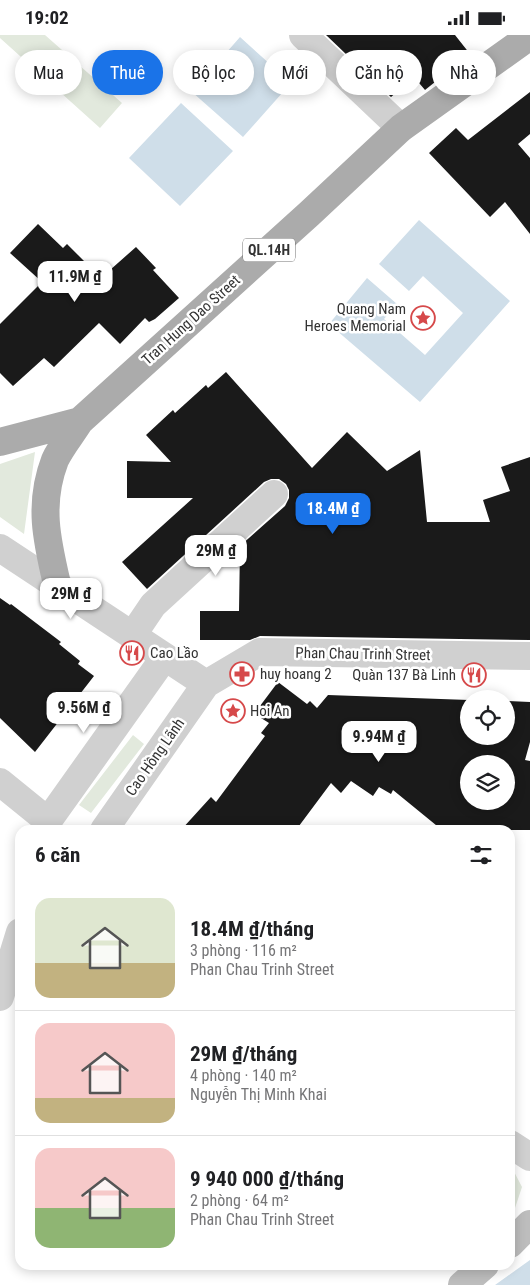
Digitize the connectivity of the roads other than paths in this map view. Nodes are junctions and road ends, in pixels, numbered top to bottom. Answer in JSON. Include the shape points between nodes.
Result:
{"nodes":[{"id":1,"x":303,"y":35,"type":"edge"},
{"id":2,"x":530,"y":36,"type":"edge"},
{"id":3,"x":401,"y":128,"type":"junction"},
{"id":4,"x":80,"y":421,"type":"junction"},
{"id":5,"x":0,"y":442,"type":"edge"},
{"id":6,"x":274,"y":494,"type":"dead end"},
{"id":7,"x":0,"y":548,"type":"edge"},
{"id":8,"x":57,"y":584,"type":"junction"},
{"id":9,"x":132,"y":637,"type":"junction"},
{"id":10,"x":530,"y":656,"type":"edge"},
{"id":11,"x":164,"y":658,"type":"junction"},
{"id":12,"x":206,"y":684,"type":"junction"},
{"id":13,"x":0,"y":782,"type":"edge"},
{"id":14,"x":47,"y":825,"type":"edge"},
{"id":15,"x":107,"y":825,"type":"edge"},
{"id":16,"x":15,"y":948,"type":"edge"},
{"id":17,"x":0,"y":997,"type":"edge"},
{"id":18,"x":515,"y":1147,"type":"edge"},
{"id":19,"x":530,"y":1157,"type":"edge"},
{"id":20,"x":530,"y":1224,"type":"edge"},
{"id":21,"x":515,"y":1238,"type":"edge"},
{"id":22,"x":479,"y":1270,"type":"edge"},
{"id":23,"x":462,"y":1285,"type":"edge"}],
"edges":[{"from":1,"to":3,"type":"street"},
{"from":2,"to":3,"type":"main road","name":"Tran Hung Dao Street","number":"QL.14H"},
{"from":3,"to":4,"type":"main road","name":"Tran Hung Dao Street","number":"QL.14H"},
{"from":4,"to":5,"type":"main road","name":"Tran Hung Dao Street","number":"QL.14H"},
{"from":4,"to":8,"type":"main road","via":[[56,459],[45,498],[46,537]]},
{"from":6,"to":9,"type":"street","via":[[154,605]]},
{"from":7,"to":8,"type":"street"},
{"from":8,"to":9,"type":"street"},
{"from":9,"to":11,"type":"street"},
{"from":10,"to":12,"type":"street","name":"Phan Chau Trinh Street","via":[[260,652]]},
{"from":11,"to":12,"type":"street"},
{"from":11,"to":14,"type":"street"},
{"from":12,"to":15,"type":"street","name":"Cao Hồng Lãnh"},
{"from":13,"to":14,"type":"street"},
{"from":16,"to":17,"type":"street"},
{"from":18,"to":19,"type":"street"},
{"from":20,"to":21,"type":"street"},
{"from":22,"to":23,"type":"street"}]}
